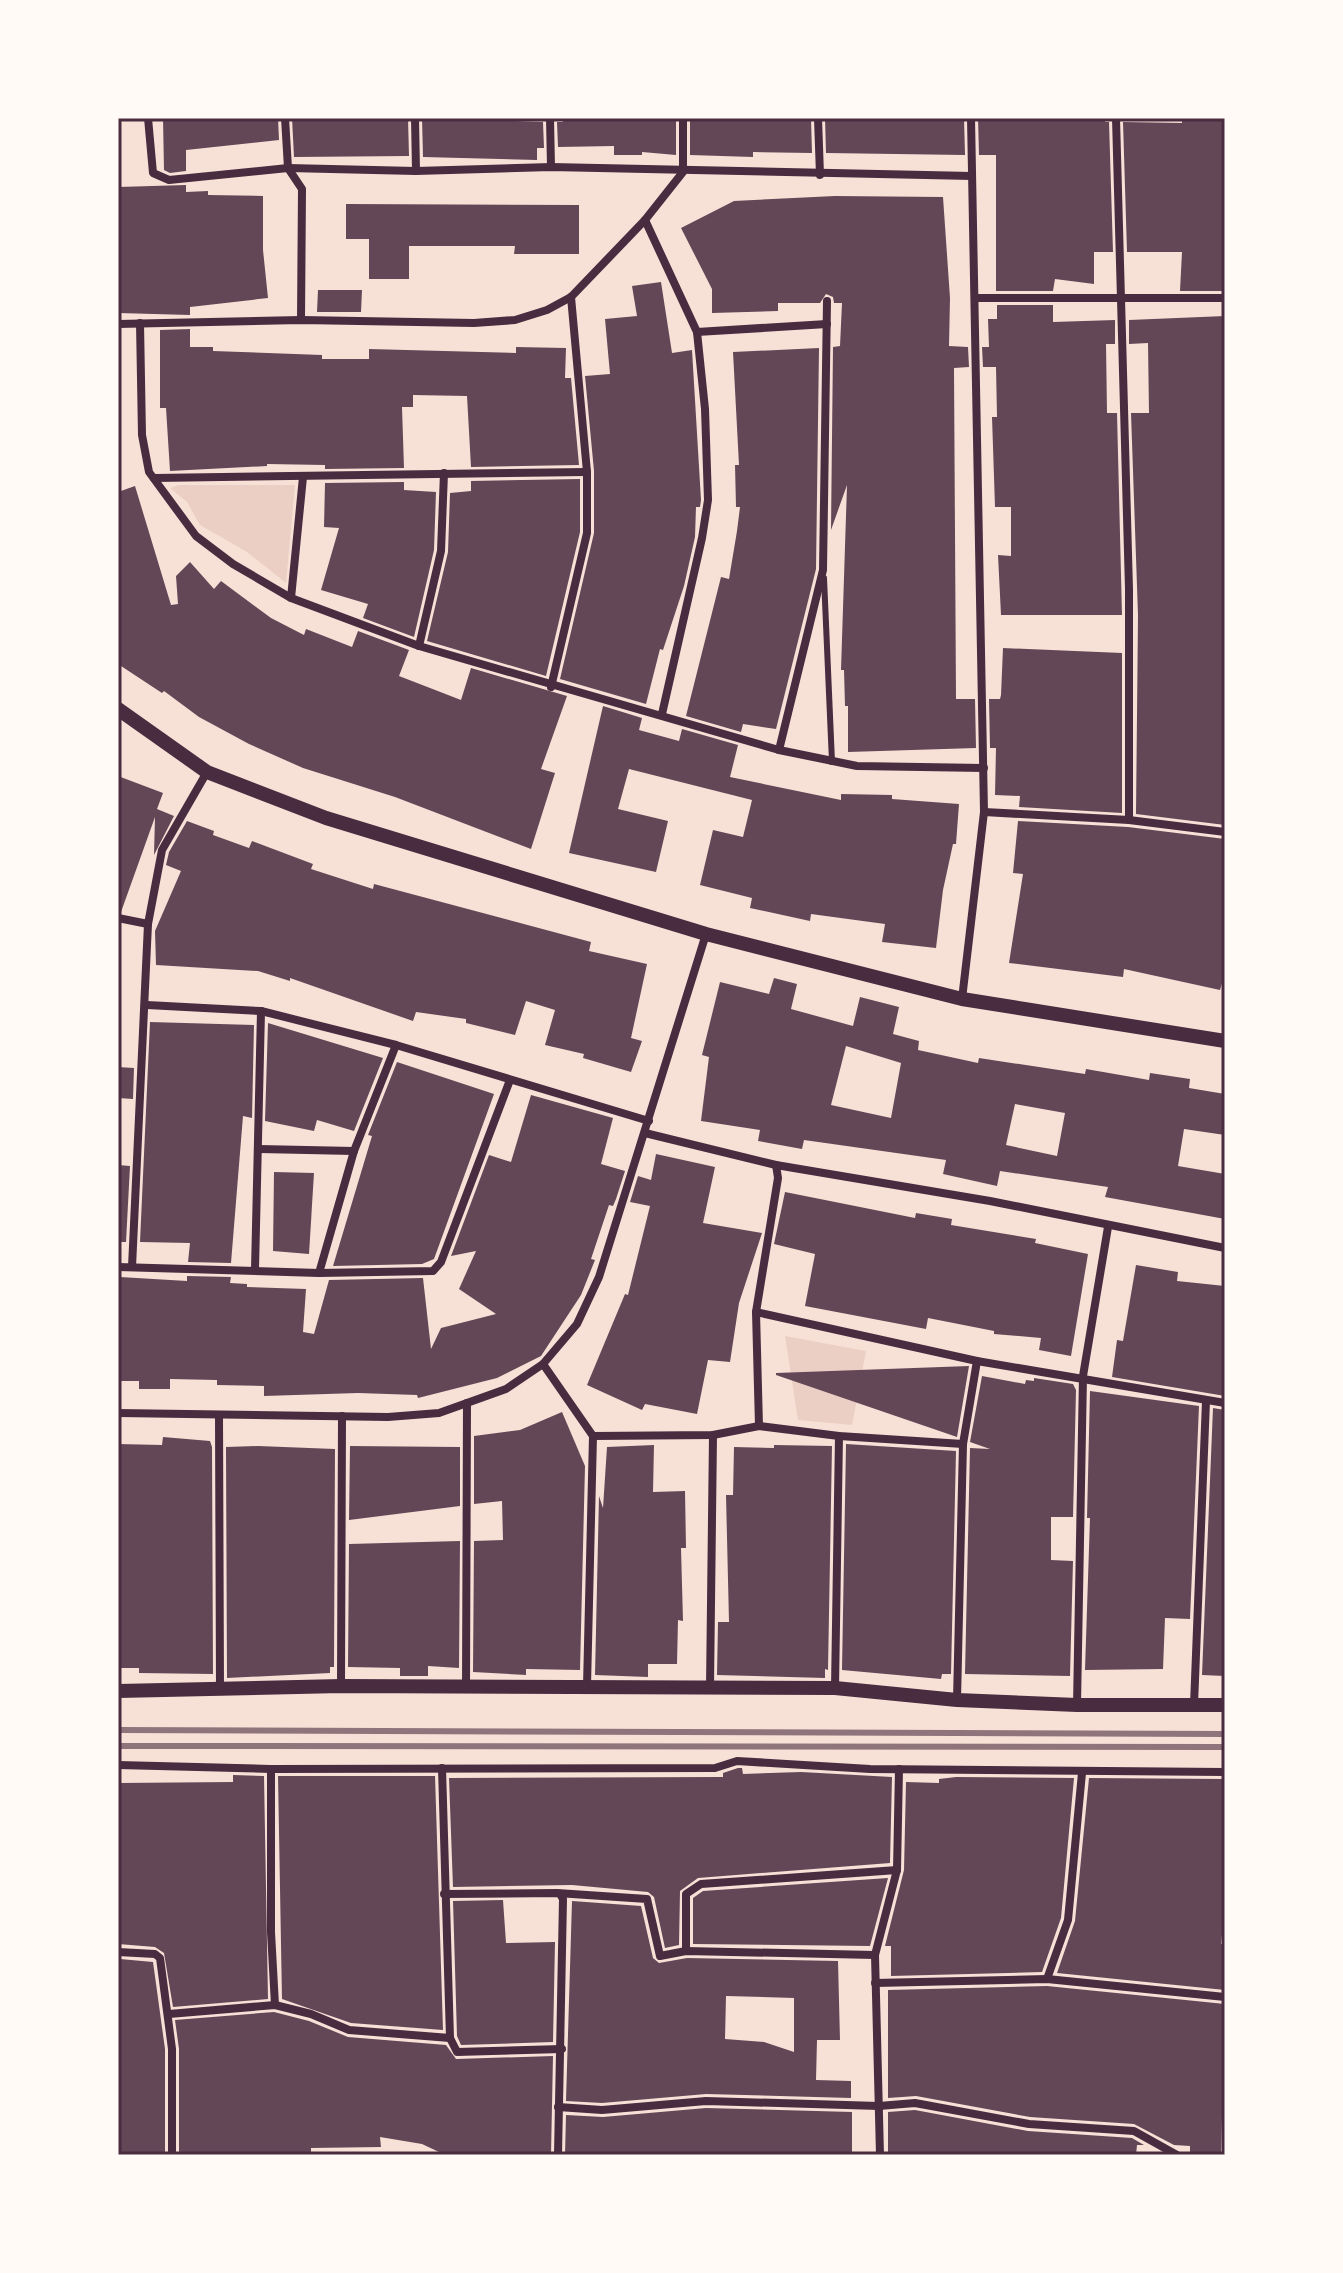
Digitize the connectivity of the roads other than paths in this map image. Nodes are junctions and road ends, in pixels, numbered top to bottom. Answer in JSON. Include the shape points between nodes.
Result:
{"nodes":[{"id":1,"x":148,"y":118,"type":"edge"},
{"id":2,"x":285,"y":118,"type":"edge"},
{"id":3,"x":415,"y":118,"type":"edge"},
{"id":4,"x":550,"y":118,"type":"edge"},
{"id":5,"x":683,"y":118,"type":"edge"},
{"id":6,"x":818,"y":118,"type":"edge"},
{"id":7,"x":971,"y":118,"type":"edge"},
{"id":8,"x":1116,"y":118,"type":"edge"},
{"id":9,"x":551,"y":167,"type":"junction"},
{"id":10,"x":288,"y":168,"type":"junction"},
{"id":11,"x":416,"y":171,"type":"junction"},
{"id":12,"x":683,"y":172,"type":"junction"},
{"id":13,"x":820,"y":175,"type":"junction"},
{"id":14,"x":972,"y":176,"type":"junction"},
{"id":15,"x":645,"y":220,"type":"junction"},
{"id":16,"x":571,"y":297,"type":"junction"},
{"id":17,"x":975,"y":298,"type":"junction"},
{"id":18,"x":1225,"y":298,"type":"edge"},
{"id":19,"x":1119,"y":300,"type":"junction"},
{"id":20,"x":827,"y":301,"type":"dead end"},
{"id":21,"x":301,"y":320,"type":"junction"},
{"id":22,"x":140,"y":323,"type":"junction"},
{"id":23,"x":118,"y":324,"type":"edge"},
{"id":24,"x":827,"y":324,"type":"junction"},
{"id":25,"x":697,"y":332,"type":"junction"},
{"id":26,"x":587,"y":472,"type":"junction"},
{"id":27,"x":444,"y":473,"type":"junction"},
{"id":28,"x":303,"y":477,"type":"junction"},
{"id":29,"x":154,"y":478,"type":"junction"},
{"id":30,"x":823,"y":570,"type":"junction"},
{"id":31,"x":291,"y":598,"type":"junction"},
{"id":32,"x":419,"y":646,"type":"junction"},
{"id":33,"x":551,"y":687,"type":"junction"},
{"id":34,"x":118,"y":709,"type":"edge"},
{"id":35,"x":662,"y":714,"type":"junction"},
{"id":36,"x":779,"y":750,"type":"junction"},
{"id":37,"x":832,"y":762,"type":"junction"},
{"id":38,"x":984,"y":768,"type":"junction"},
{"id":39,"x":207,"y":772,"type":"junction"},
{"id":40,"x":984,"y":812,"type":"junction"},
{"id":41,"x":1129,"y":820,"type":"junction"},
{"id":42,"x":1225,"y":832,"type":"edge"},
{"id":43,"x":118,"y":918,"type":"edge"},
{"id":44,"x":148,"y":924,"type":"junction"},
{"id":45,"x":706,"y":934,"type":"junction"},
{"id":46,"x":962,"y":999,"type":"junction"},
{"id":47,"x":147,"y":1005,"type":"junction"},
{"id":48,"x":261,"y":1011,"type":"junction"},
{"id":49,"x":1225,"y":1041,"type":"edge"},
{"id":50,"x":396,"y":1045,"type":"junction"},
{"id":51,"x":510,"y":1080,"type":"junction"},
{"id":52,"x":649,"y":1121,"type":"junction"},
{"id":53,"x":645,"y":1133,"type":"junction"},
{"id":54,"x":259,"y":1149,"type":"junction"},
{"id":55,"x":354,"y":1151,"type":"junction"},
{"id":56,"x":776,"y":1165,"type":"junction"},
{"id":57,"x":1108,"y":1227,"type":"junction"},
{"id":58,"x":1225,"y":1248,"type":"edge"},
{"id":59,"x":118,"y":1267,"type":"edge"},
{"id":60,"x":132,"y":1267,"type":"junction"},
{"id":61,"x":255,"y":1269,"type":"junction"},
{"id":62,"x":319,"y":1273,"type":"junction"},
{"id":63,"x":756,"y":1312,"type":"junction"},
{"id":64,"x":977,"y":1361,"type":"junction"},
{"id":65,"x":543,"y":1364,"type":"junction"},
{"id":66,"x":1083,"y":1376,"type":"junction"},
{"id":67,"x":1206,"y":1401,"type":"junction"},
{"id":68,"x":467,"y":1403,"type":"junction"},
{"id":69,"x":1225,"y":1403,"type":"edge"},
{"id":70,"x":118,"y":1413,"type":"edge"},
{"id":71,"x":219,"y":1416,"type":"junction"},
{"id":72,"x":342,"y":1416,"type":"junction"},
{"id":73,"x":759,"y":1426,"type":"junction"},
{"id":74,"x":713,"y":1435,"type":"junction"},
{"id":75,"x":593,"y":1436,"type":"junction"},
{"id":76,"x":839,"y":1436,"type":"junction"},
{"id":77,"x":963,"y":1444,"type":"junction"},
{"id":78,"x":341,"y":1686,"type":"junction"},
{"id":79,"x":587,"y":1686,"type":"junction"},
{"id":80,"x":710,"y":1687,"type":"junction"},
{"id":81,"x":220,"y":1688,"type":"junction"},
{"id":82,"x":466,"y":1688,"type":"junction"},
{"id":83,"x":835,"y":1688,"type":"junction"},
{"id":84,"x":118,"y":1691,"type":"edge"},
{"id":85,"x":957,"y":1700,"type":"junction"},
{"id":86,"x":1077,"y":1705,"type":"junction"},
{"id":87,"x":1194,"y":1705,"type":"junction"},
{"id":88,"x":1225,"y":1705,"type":"edge"},
{"id":89,"x":118,"y":1765,"type":"edge"},
{"id":90,"x":442,"y":1768,"type":"junction"},
{"id":91,"x":271,"y":1769,"type":"junction"},
{"id":92,"x":899,"y":1769,"type":"junction"},
{"id":93,"x":1225,"y":1772,"type":"edge"},
{"id":94,"x":1082,"y":1773,"type":"junction"},
{"id":95,"x":897,"y":1870,"type":"junction"},
{"id":96,"x":444,"y":1894,"type":"junction"},
{"id":97,"x":560,"y":1894,"type":"junction"},
{"id":98,"x":686,"y":1951,"type":"junction"},
{"id":99,"x":118,"y":1952,"type":"edge"},
{"id":100,"x":875,"y":1955,"type":"junction"},
{"id":101,"x":1047,"y":1979,"type":"junction"},
{"id":102,"x":875,"y":1983,"type":"junction"},
{"id":103,"x":1225,"y":1997,"type":"edge"},
{"id":104,"x":275,"y":2005,"type":"junction"},
{"id":105,"x":169,"y":2014,"type":"junction"},
{"id":106,"x":450,"y":2038,"type":"junction"},
{"id":107,"x":562,"y":2049,"type":"junction"},
{"id":108,"x":879,"y":2106,"type":"junction"},
{"id":109,"x":558,"y":2107,"type":"junction"},
{"id":110,"x":172,"y":2155,"type":"edge"},
{"id":111,"x":558,"y":2155,"type":"edge"},
{"id":112,"x":880,"y":2155,"type":"edge"},
{"id":113,"x":1177,"y":2155,"type":"edge"}],
"edges":[{"from":1,"to":10,"type":"street","via":[[153,173],[169,180]]},
{"from":2,"to":10,"type":"street"},
{"from":3,"to":11,"type":"street"},
{"from":4,"to":9,"type":"street"},
{"from":5,"to":12,"type":"street"},
{"from":6,"to":13,"type":"street"},
{"from":7,"to":14,"type":"street"},
{"from":8,"to":19,"type":"street"},
{"from":9,"to":11,"type":"street"},
{"from":9,"to":12,"type":"street"},
{"from":10,"to":11,"type":"street"},
{"from":10,"to":21,"type":"street","via":[[302,189]]},
{"from":12,"to":13,"type":"street"},
{"from":12,"to":15,"type":"street"},
{"from":13,"to":14,"type":"street"},
{"from":14,"to":17,"type":"street"},
{"from":15,"to":16,"type":"street"},
{"from":15,"to":25,"type":"street"},
{"from":16,"to":21,"type":"street","via":[[515,320]]},
{"from":16,"to":26,"type":"street"},
{"from":17,"to":19,"type":"street"},
{"from":17,"to":38,"type":"street"},
{"from":18,"to":19,"type":"street"},
{"from":19,"to":41,"type":"street","via":[[1129,589]]},
{"from":20,"to":24,"type":"street"},
{"from":21,"to":22,"type":"street"},
{"from":22,"to":23,"type":"street"},
{"from":22,"to":29,"type":"street","via":[[142,435]]},
{"from":24,"to":25,"type":"street"},
{"from":24,"to":30,"type":"street"},
{"from":25,"to":35,"type":"street","via":[[708,500],[696,576]]},
{"from":26,"to":27,"type":"street"},
{"from":26,"to":33,"type":"street","via":[[583,560]]},
{"from":27,"to":28,"type":"street"},
{"from":27,"to":32,"type":"street","via":[[441,551]]},
{"from":28,"to":29,"type":"street"},
{"from":28,"to":31,"type":"street"},
{"from":29,"to":31,"type":"street","via":[[196,536]]},
{"from":30,"to":36,"type":"street"},
{"from":30,"to":37,"type":"lane"},
{"from":31,"to":32,"type":"street"},
{"from":32,"to":33,"type":"street"},
{"from":33,"to":35,"type":"street"},
{"from":34,"to":39,"type":"street"},
{"from":35,"to":36,"type":"street"},
{"from":36,"to":37,"type":"street"},
{"from":37,"to":38,"type":"street"},
{"from":38,"to":40,"type":"street"},
{"from":39,"to":44,"type":"street","via":[[162,850]]},
{"from":39,"to":45,"type":"street","via":[[326,818]]},
{"from":40,"to":41,"type":"street"},
{"from":40,"to":46,"type":"street"},
{"from":41,"to":42,"type":"street"},
{"from":43,"to":44,"type":"street"},
{"from":44,"to":47,"type":"street"},
{"from":45,"to":46,"type":"street"},
{"from":45,"to":52,"type":"street"},
{"from":46,"to":49,"type":"street"},
{"from":47,"to":48,"type":"street"},
{"from":47,"to":60,"type":"street"},
{"from":48,"to":50,"type":"street"},
{"from":48,"to":54,"type":"street"},
{"from":50,"to":51,"type":"street"},
{"from":50,"to":55,"type":"street"},
{"from":51,"to":52,"type":"street"},
{"from":51,"to":62,"type":"street","via":[[437,1269]]},
{"from":52,"to":53,"type":"street"},
{"from":53,"to":56,"type":"street"},
{"from":53,"to":65,"type":"street","via":[[599,1277],[577,1324]]},
{"from":54,"to":55,"type":"street"},
{"from":54,"to":61,"type":"street"},
{"from":55,"to":62,"type":"street"},
{"from":56,"to":57,"type":"street"},
{"from":56,"to":63,"type":"street"},
{"from":57,"to":58,"type":"street"},
{"from":57,"to":66,"type":"street"},
{"from":59,"to":60,"type":"street"},
{"from":60,"to":61,"type":"street"},
{"from":61,"to":62,"type":"street"},
{"from":63,"to":64,"type":"street"},
{"from":63,"to":73,"type":"street"},
{"from":64,"to":66,"type":"street"},
{"from":64,"to":77,"type":"street"},
{"from":65,"to":68,"type":"street","via":[[506,1389]]},
{"from":65,"to":75,"type":"street"},
{"from":66,"to":67,"type":"street"},
{"from":66,"to":86,"type":"street"},
{"from":67,"to":69,"type":"street"},
{"from":67,"to":87,"type":"street"},
{"from":68,"to":72,"type":"street","via":[[439,1413]]},
{"from":68,"to":82,"type":"street"},
{"from":70,"to":71,"type":"street"},
{"from":71,"to":72,"type":"street"},
{"from":71,"to":81,"type":"street"},
{"from":72,"to":78,"type":"street"},
{"from":73,"to":74,"type":"street"},
{"from":73,"to":76,"type":"street"},
{"from":74,"to":75,"type":"street"},
{"from":74,"to":80,"type":"street"},
{"from":75,"to":79,"type":"street"},
{"from":76,"to":77,"type":"street"},
{"from":76,"to":83,"type":"street"},
{"from":77,"to":85,"type":"street"},
{"from":78,"to":81,"type":"street"},
{"from":78,"to":82,"type":"street"},
{"from":79,"to":80,"type":"street"},
{"from":79,"to":82,"type":"street"},
{"from":80,"to":83,"type":"street"},
{"from":81,"to":84,"type":"street"},
{"from":83,"to":85,"type":"street"},
{"from":85,"to":86,"type":"street"},
{"from":86,"to":87,"type":"street"},
{"from":87,"to":88,"type":"street"},
{"from":89,"to":91,"type":"street"},
{"from":90,"to":91,"type":"street"},
{"from":90,"to":92,"type":"street","via":[[715,1768],[737,1761]]},
{"from":90,"to":96,"type":"street"},
{"from":91,"to":104,"type":"street"},
{"from":92,"to":94,"type":"street"},
{"from":92,"to":95,"type":"street"},
{"from":93,"to":94,"type":"street"},
{"from":94,"to":101,"type":"street","via":[[1068,1920]]},
{"from":95,"to":98,"type":"street","via":[[701,1884],[686,1894]]},
{"from":95,"to":100,"type":"street"},
{"from":96,"to":97,"type":"street"},
{"from":96,"to":106,"type":"street"},
{"from":97,"to":98,"type":"street","via":[[647,1899],[656,1951],[660,1956]]},
{"from":97,"to":107,"type":"street"},
{"from":98,"to":100,"type":"street"},
{"from":99,"to":105,"type":"street","via":[[160,1958]]},
{"from":100,"to":102,"type":"street"},
{"from":101,"to":102,"type":"street"},
{"from":101,"to":103,"type":"street"},
{"from":102,"to":108,"type":"street"},
{"from":104,"to":105,"type":"street"},
{"from":104,"to":106,"type":"street","via":[[349,2030]]},
{"from":105,"to":110,"type":"street"},
{"from":106,"to":107,"type":"street","via":[[457,2052]]},
{"from":107,"to":109,"type":"street"},
{"from":108,"to":109,"type":"street","via":[[735,2101],[602,2110]]},
{"from":108,"to":112,"type":"street"},
{"from":108,"to":113,"type":"street","via":[[915,2103],[1029,2124],[1134,2131]]},
{"from":109,"to":111,"type":"street"}]}
